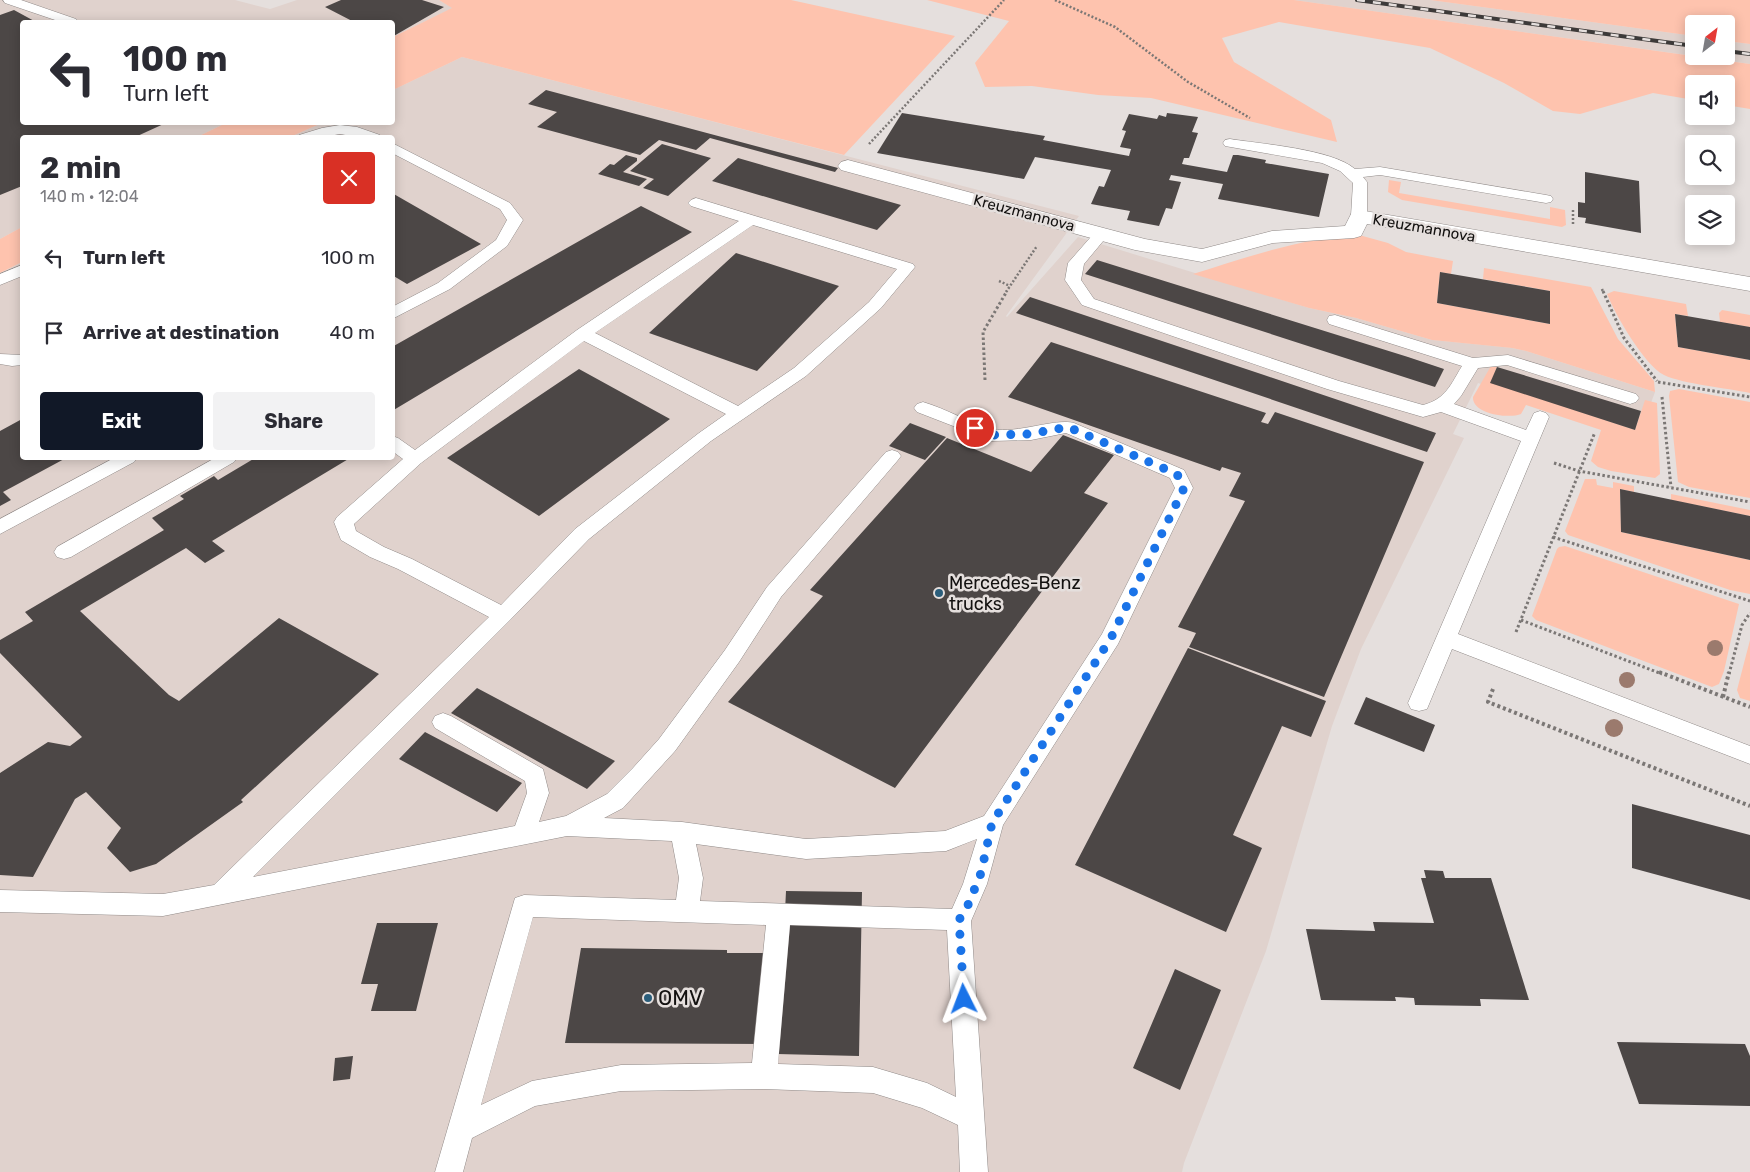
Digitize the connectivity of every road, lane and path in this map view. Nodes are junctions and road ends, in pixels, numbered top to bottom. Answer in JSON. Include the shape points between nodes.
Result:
{"nodes":[{"id":1,"x":8,"y":0,"type":"edge"},
{"id":2,"x":1004,"y":0,"type":"edge"},
{"id":3,"x":1055,"y":0,"type":"edge"},
{"id":4,"x":66,"y":20,"type":"edge"},
{"id":5,"x":1256,"y":121,"type":"dead end"},
{"id":6,"x":311,"y":135,"type":"edge"},
{"id":7,"x":369,"y":135,"type":"edge"},
{"id":8,"x":1230,"y":142,"type":"dead end"},
{"id":9,"x":395,"y":149,"type":"edge"},
{"id":10,"x":848,"y":166,"type":"joint"},
{"id":11,"x":1351,"y":174,"type":"junction"},
{"id":12,"x":1546,"y":199,"type":"dead end"},
{"id":13,"x":696,"y":203,"type":"dead end"},
{"id":14,"x":1359,"y":216,"type":"junction"},
{"id":15,"x":751,"y":220,"type":"junction"},
{"id":16,"x":1054,"y":221,"type":"junction"},
{"id":17,"x":1101,"y":234,"type":"junction"},
{"id":18,"x":20,"y":271,"type":"edge"},
{"id":19,"x":0,"y":280,"type":"edge"},
{"id":20,"x":999,"y":281,"type":"dead end"},
{"id":21,"x":1750,"y":284,"type":"edge"},
{"id":22,"x":1010,"y":286,"type":"junction"},
{"id":23,"x":395,"y":312,"type":"edge"},
{"id":24,"x":1335,"y":320,"type":"dead end"},
{"id":25,"x":583,"y":334,"type":"junction"},
{"id":26,"x":0,"y":359,"type":"edge"},
{"id":27,"x":20,"y":360,"type":"edge"},
{"id":28,"x":1472,"y":363,"type":"junction"},
{"id":29,"x":985,"y":380,"type":"dead end"},
{"id":30,"x":1658,"y":382,"type":"dead end"},
{"id":31,"x":1750,"y":397,"type":"edge"},
{"id":32,"x":1630,"y":398,"type":"dead end"},
{"id":33,"x":1442,"y":406,"type":"junction"},
{"id":34,"x":923,"y":408,"type":"dead end"},
{"id":35,"x":739,"y":414,"type":"junction"},
{"id":36,"x":1540,"y":417,"type":"dead end"},
{"id":37,"x":395,"y":444,"type":"edge"},
{"id":38,"x":1528,"y":446,"type":"junction"},
{"id":39,"x":892,"y":456,"type":"dead end"},
{"id":40,"x":415,"y":458,"type":"junction"},
{"id":41,"x":124,"y":460,"type":"edge"},
{"id":42,"x":225,"y":460,"type":"edge"},
{"id":43,"x":1750,"y":502,"type":"edge"},
{"id":44,"x":0,"y":527,"type":"edge"},
{"id":45,"x":1553,"y":537,"type":"dead end"},
{"id":46,"x":64,"y":552,"type":"dead end"},
{"id":47,"x":1750,"y":601,"type":"edge"},
{"id":48,"x":1750,"y":613,"type":"edge"},
{"id":49,"x":503,"y":615,"type":"junction"},
{"id":50,"x":1521,"y":620,"type":"dead end"},
{"id":51,"x":1446,"y":638,"type":"junction"},
{"id":52,"x":1723,"y":697,"type":"junction"},
{"id":53,"x":1419,"y":703,"type":"dead end"},
{"id":54,"x":1750,"y":707,"type":"edge"},
{"id":55,"x":443,"y":722,"type":"dead end"},
{"id":56,"x":1750,"y":755,"type":"edge"},
{"id":57,"x":992,"y":823,"type":"junction"},
{"id":58,"x":567,"y":826,"type":"junction"},
{"id":59,"x":682,"y":832,"type":"junction"},
{"id":60,"x":523,"y":835,"type":"junction"},
{"id":61,"x":221,"y":893,"type":"junction"},
{"id":62,"x":0,"y":901,"type":"edge"},
{"id":63,"x":686,"y":911,"type":"junction"},
{"id":64,"x":779,"y":914,"type":"junction"},
{"id":65,"x":959,"y":920,"type":"junction"},
{"id":66,"x":764,"y":1076,"type":"junction"},
{"id":67,"x":971,"y":1118,"type":"junction"},
{"id":68,"x":462,"y":1129,"type":"junction"},
{"id":69,"x":449,"y":1172,"type":"edge"},
{"id":70,"x":974,"y":1172,"type":"edge"}],
"edges":[{"from":1,"to":4,"type":"lane"},
{"from":2,"to":10,"type":"path"},
{"from":3,"to":5,"type":"path","via":[[1115,27],[1188,82]]},
{"from":6,"to":7,"type":"lane","via":[[346,128]]},
{"from":8,"to":11,"type":"lane","via":[[1326,159]]},
{"from":9,"to":23,"type":"lane","via":[[505,206],[515,220],[502,243],[444,286]]},
{"from":10,"to":16,"type":"street","name":"Kreuzmannova"},
{"from":11,"to":12,"type":"lane","via":[[1380,171]]},
{"from":11,"to":14,"type":"lane","via":[[1360,182]]},
{"from":13,"to":15,"type":"lane"},
{"from":14,"to":17,"type":"street","name":"Kreuzmannova","via":[[1354,232],[1272,237],[1202,256]]},
{"from":14,"to":21,"type":"street","name":"Kreuzmannova"},
{"from":15,"to":25,"type":"lane"},
{"from":15,"to":35,"type":"lane","via":[[907,267],[876,305],[800,372]]},
{"from":16,"to":17,"type":"street","name":"Kreuzmannova"},
{"from":16,"to":22,"type":"path"},
{"from":17,"to":33,"type":"lane","via":[[1076,263],[1074,272],[1073,280],[1088,302],[1342,388],[1423,411]]},
{"from":18,"to":19,"type":"lane"},
{"from":20,"to":22,"type":"path"},
{"from":22,"to":29,"type":"path","via":[[983,332]]},
{"from":24,"to":28,"type":"lane"},
{"from":25,"to":35,"type":"lane"},
{"from":25,"to":40,"type":"lane"},
{"from":26,"to":27,"type":"lane"},
{"from":28,"to":32,"type":"lane","via":[[1508,360]]},
{"from":28,"to":33,"type":"lane","via":[[1455,392]]},
{"from":30,"to":31,"type":"path"},
{"from":33,"to":38,"type":"lane"},
{"from":34,"to":57,"type":"lane","via":[[992,435],[1030,434],[1068,427],[1177,474],[1184,488],[1111,638]]},
{"from":35,"to":49,"type":"lane","via":[[582,534]]},
{"from":36,"to":38,"type":"lane"},
{"from":37,"to":40,"type":"lane"},
{"from":38,"to":43,"type":"path","via":[[1579,471]]},
{"from":38,"to":51,"type":"lane"},
{"from":39,"to":58,"type":"lane","via":[[774,592],[732,656],[641,775],[615,802]]},
{"from":40,"to":49,"type":"lane","via":[[344,522],[348,535]]},
{"from":41,"to":44,"type":"lane"},
{"from":42,"to":46,"type":"lane"},
{"from":45,"to":47,"type":"path"},
{"from":48,"to":52,"type":"path","via":[[1742,625]]},
{"from":49,"to":61,"type":"lane"},
{"from":50,"to":52,"type":"path"},
{"from":51,"to":53,"type":"lane"},
{"from":51,"to":56,"type":"lane"},
{"from":52,"to":54,"type":"path"},
{"from":55,"to":60,"type":"lane","via":[[535,776],[538,793]]},
{"from":57,"to":59,"type":"lane","via":[[946,841],[806,849]]},
{"from":57,"to":65,"type":"lane","via":[[981,873]]},
{"from":58,"to":59,"type":"lane"},
{"from":58,"to":60,"type":"lane"},
{"from":59,"to":63,"type":"lane","via":[[691,878]]},
{"from":60,"to":61,"type":"lane"},
{"from":61,"to":62,"type":"lane","via":[[163,905]]},
{"from":63,"to":64,"type":"lane"},
{"from":63,"to":68,"type":"lane","via":[[524,906]]},
{"from":64,"to":65,"type":"lane"},
{"from":64,"to":66,"type":"lane"},
{"from":65,"to":67,"type":"lane"},
{"from":66,"to":67,"type":"lane","via":[[873,1080],[927,1096]]},
{"from":66,"to":68,"type":"lane","via":[[620,1078],[549,1090],[532,1094]]},
{"from":67,"to":70,"type":"lane"},
{"from":68,"to":69,"type":"lane"}]}
